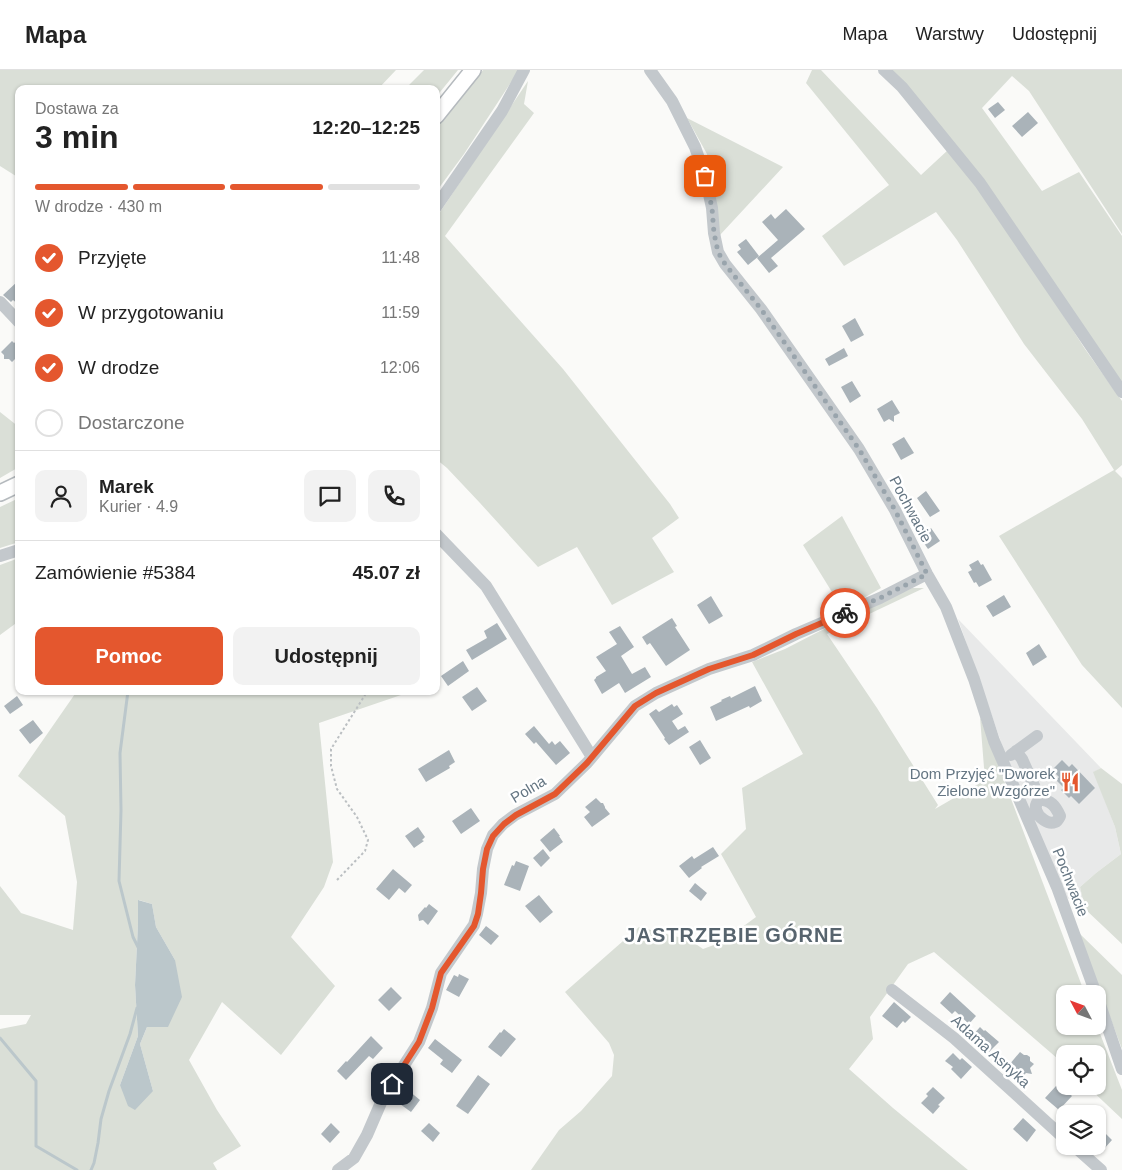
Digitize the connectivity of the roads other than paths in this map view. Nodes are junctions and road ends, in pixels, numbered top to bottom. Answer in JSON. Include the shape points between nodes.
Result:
{"nodes":[{"id":1,"x":473,"y":70,"type":"edge"},
{"id":2,"x":524,"y":70,"type":"edge"},
{"id":3,"x":650,"y":70,"type":"edge"},
{"id":4,"x":884,"y":70,"type":"edge"},
{"id":5,"x":440,"y":111,"type":"edge"},
{"id":6,"x":440,"y":201,"type":"edge"},
{"id":7,"x":0,"y":302,"type":"edge"},
{"id":8,"x":15,"y":318,"type":"edge"},
{"id":9,"x":1122,"y":392,"type":"edge"},
{"id":10,"x":15,"y":486,"type":"edge"},
{"id":11,"x":0,"y":493,"type":"edge"},
{"id":12,"x":440,"y":538,"type":"edge"},
{"id":13,"x":15,"y":551,"type":"edge"},
{"id":14,"x":0,"y":556,"type":"edge"},
{"id":15,"x":927,"y":574,"type":"junction"},
{"id":16,"x":1037,"y":736,"type":"dead end"},
{"id":17,"x":1016,"y":751,"type":"junction"},
{"id":18,"x":592,"y":757,"type":"junction"},
{"id":19,"x":1002,"y":760,"type":"junction"},
{"id":20,"x":1040,"y":799,"type":"dead end"},
{"id":21,"x":1093,"y":985,"type":"edge"},
{"id":22,"x":892,"y":990,"type":"dead end"},
{"id":23,"x":1106,"y":1022,"type":"edge"},
{"id":24,"x":1122,"y":1069,"type":"edge"},
{"id":25,"x":1056,"y":1131,"type":"edge"},
{"id":26,"x":1084,"y":1155,"type":"edge"},
{"id":27,"x":338,"y":1170,"type":"edge"},
{"id":28,"x":1101,"y":1170,"type":"edge"}],
"edges":[{"from":1,"to":5,"type":"main road"},
{"from":2,"to":6,"type":"street","via":[[502,111]]},
{"from":3,"to":15,"type":"street","name":"Pochwacie","via":[[672,101],[695,147],[705,176],[718,252],[859,449]]},
{"from":4,"to":9,"type":"street","via":[[902,87],[980,183]]},
{"from":7,"to":8,"type":"street"},
{"from":10,"to":11,"type":"main road"},
{"from":12,"to":18,"type":"street","via":[[486,586]]},
{"from":13,"to":14,"type":"street"},
{"from":15,"to":18,"type":"street","name":"Polna","via":[[753,655],[709,669],[656,693],[635,706]]},
{"from":15,"to":19,"type":"street","name":"Pochwacie","via":[[949,614]]},
{"from":16,"to":17,"type":"street"},
{"from":17,"to":19,"type":"street"},
{"from":17,"to":20,"type":"street"},
{"from":18,"to":27,"type":"street","name":"Polna","via":[[555,794],[516,815],[493,836],[487,849],[474,926],[441,973],[419,1042],[383,1098],[354,1158]]},
{"from":19,"to":21,"type":"street","name":"Pochwacie","via":[[1056,887]]},
{"from":22,"to":25,"type":"street","name":"Adama Asnyka","via":[[954,1038]]},
{"from":23,"to":24,"type":"street"},
{"from":26,"to":28,"type":"street"}]}
